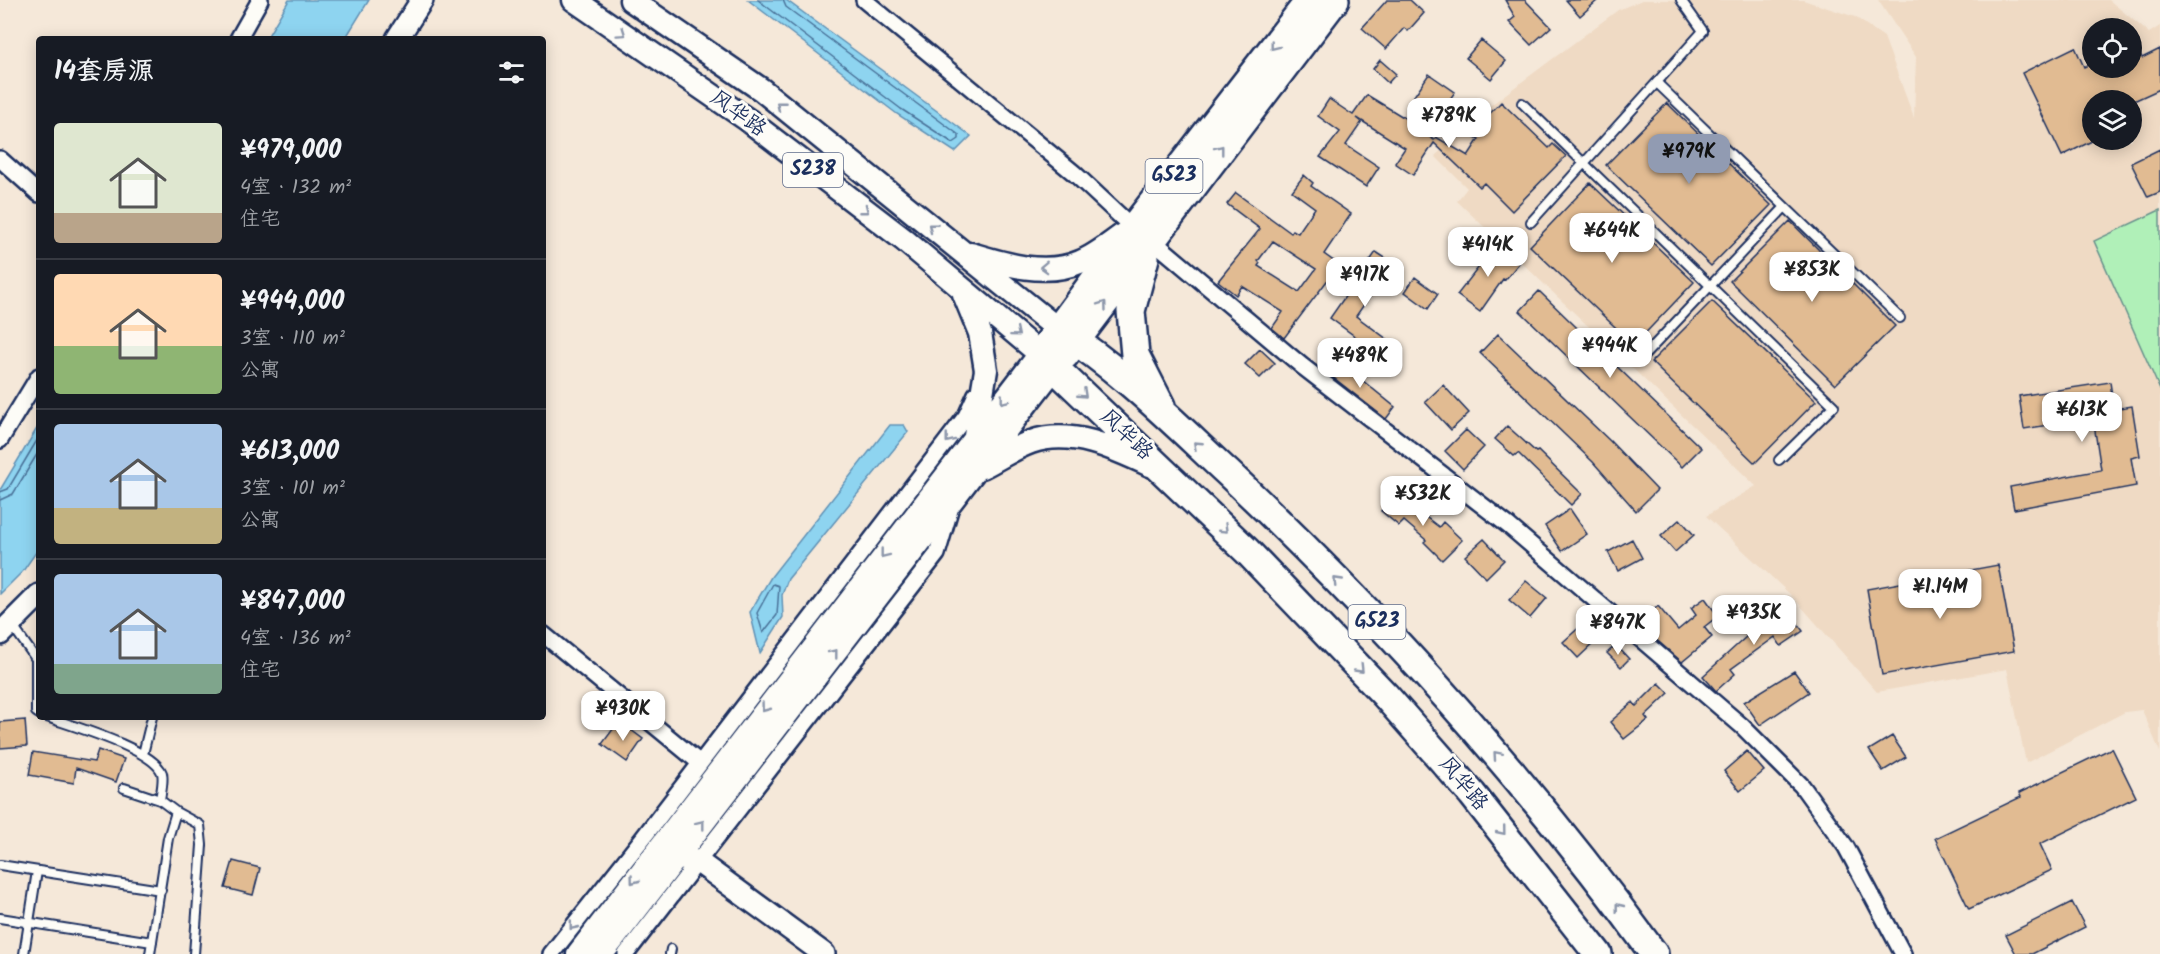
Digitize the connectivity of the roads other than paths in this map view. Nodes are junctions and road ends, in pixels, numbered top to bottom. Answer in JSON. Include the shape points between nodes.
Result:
{"nodes":[{"id":1,"x":260,"y":0,"type":"edge"},
{"id":2,"x":422,"y":0,"type":"edge"},
{"id":3,"x":574,"y":0,"type":"edge"},
{"id":4,"x":632,"y":0,"type":"edge"},
{"id":5,"x":864,"y":0,"type":"edge"},
{"id":6,"x":1310,"y":0,"type":"edge"},
{"id":7,"x":1335,"y":0,"type":"edge"},
{"id":8,"x":1681,"y":0,"type":"edge"},
{"id":9,"x":240,"y":36,"type":"edge"},
{"id":10,"x":399,"y":36,"type":"edge"},
{"id":11,"x":1657,"y":83,"type":"junction"},
{"id":12,"x":1522,"y":103,"type":"dead end"},
{"id":13,"x":0,"y":159,"type":"edge"},
{"id":14,"x":1584,"y":163,"type":"junction"},
{"id":15,"x":36,"y":191,"type":"edge"},
{"id":16,"x":1785,"y":207,"type":"junction"},
{"id":17,"x":1531,"y":222,"type":"dead end"},
{"id":18,"x":1142,"y":234,"type":"junction"},
{"id":19,"x":961,"y":251,"type":"junction"},
{"id":20,"x":1710,"y":286,"type":"junction"},
{"id":21,"x":963,"y":289,"type":"junction"},
{"id":22,"x":1900,"y":318,"type":"dead end"},
{"id":23,"x":1068,"y":335,"type":"junction"},
{"id":24,"x":1047,"y":361,"type":"junction"},
{"id":25,"x":1639,"y":362,"type":"dead end"},
{"id":26,"x":986,"y":370,"type":"junction"},
{"id":27,"x":36,"y":381,"type":"edge"},
{"id":28,"x":1166,"y":415,"type":"junction"},
{"id":29,"x":975,"y":438,"type":"junction"},
{"id":30,"x":0,"y":440,"type":"edge"},
{"id":31,"x":1779,"y":460,"type":"dead end"},
{"id":32,"x":975,"y":471,"type":"junction"},
{"id":33,"x":1164,"y":471,"type":"junction"},
{"id":34,"x":955,"y":496,"type":"junction"},
{"id":35,"x":36,"y":599,"type":"edge"},
{"id":36,"x":6,"y":629,"type":"edge"},
{"id":37,"x":546,"y":636,"type":"edge"},
{"id":38,"x":36,"y":658,"type":"edge"},
{"id":39,"x":36,"y":658,"type":"edge"},
{"id":40,"x":36,"y":712,"type":"edge"},
{"id":41,"x":55,"y":720,"type":"edge"},
{"id":42,"x":151,"y":720,"type":"edge"},
{"id":43,"x":143,"y":754,"type":"junction"},
{"id":44,"x":700,"y":763,"type":"junction"},
{"id":45,"x":124,"y":788,"type":"dead end"},
{"id":46,"x":160,"y":800,"type":"junction"},
{"id":47,"x":176,"y":812,"type":"junction"},
{"id":48,"x":659,"y":848,"type":"junction"},
{"id":49,"x":697,"y":861,"type":"junction"},
{"id":50,"x":0,"y":865,"type":"edge"},
{"id":51,"x":37,"y":871,"type":"junction"},
{"id":52,"x":161,"y":890,"type":"junction"},
{"id":53,"x":0,"y":918,"type":"edge"},
{"id":54,"x":29,"y":922,"type":"junction"},
{"id":55,"x":152,"y":942,"type":"junction"},
{"id":56,"x":24,"y":954,"type":"edge"},
{"id":57,"x":150,"y":954,"type":"edge"},
{"id":58,"x":194,"y":954,"type":"edge"},
{"id":59,"x":551,"y":954,"type":"edge"},
{"id":60,"x":578,"y":954,"type":"edge"},
{"id":61,"x":602,"y":954,"type":"edge"},
{"id":62,"x":627,"y":954,"type":"edge"},
{"id":63,"x":824,"y":954,"type":"edge"},
{"id":64,"x":1598,"y":954,"type":"edge"},
{"id":65,"x":1654,"y":954,"type":"edge"},
{"id":66,"x":1904,"y":954,"type":"edge"}],
"edges":[{"from":1,"to":9,"type":"street"},
{"from":2,"to":10,"type":"street"},
{"from":3,"to":21,"type":"main road","name":"风华路","number":"S238","one_way":true,"via":[[748,120]]},
{"from":19,"to":4,"type":"main road","name":"风华路","number":"S238","one_way":true,"via":[[762,90]]},
{"from":5,"to":18,"type":"street"},
{"from":6,"to":18,"type":"highway","number":"G523","one_way":true},
{"from":18,"to":7,"type":"highway","number":"G523","one_way":true},
{"from":8,"to":11,"type":"lane","via":[[1703,31]]},
{"from":11,"to":14,"type":"lane"},
{"from":11,"to":16,"type":"lane"},
{"from":12,"to":14,"type":"lane"},
{"from":13,"to":15,"type":"street"},
{"from":14,"to":17,"type":"lane"},
{"from":14,"to":20,"type":"lane"},
{"from":16,"to":20,"type":"lane"},
{"from":16,"to":22,"type":"lane"},
{"from":18,"to":19,"type":"main road","one_way":true,"via":[[1080,263],[1042,269]]},
{"from":18,"to":23,"type":"highway","number":"G523"},
{"from":18,"to":28,"type":"highway","via":[[1131,311],[1135,355]]},
{"from":18,"to":66,"type":"street","via":[[1302,366],[1509,526],[1742,726],[1802,786],[1840,838]]},
{"from":19,"to":23,"type":"main road","name":"风华路","number":"S238"},
{"from":20,"to":25,"type":"lane"},
{"from":20,"to":31,"type":"lane","via":[[1834,406]]},
{"from":21,"to":24,"type":"main road","name":"风华路","number":"S238","one_way":true},
{"from":21,"to":26,"type":"main road","via":[[980,333]]},
{"from":23,"to":24,"type":"highway","number":"G523"},
{"from":23,"to":28,"type":"highway","name":"风华路","number":"G523"},
{"from":24,"to":29,"type":"main road","one_way":true},
{"from":24,"to":32,"type":"main road"},
{"from":24,"to":33,"type":"highway","name":"风华路","number":"G523","one_way":true},
{"from":26,"to":29,"type":"main road"},
{"from":26,"to":44,"type":"street","one_way":true,"via":[[966,416]]},
{"from":27,"to":30,"type":"street"},
{"from":65,"to":28,"type":"highway","name":"风华路","number":"G523","one_way":true,"via":[[1523,787],[1414,660],[1274,517]]},
{"from":29,"to":48,"type":"main road","one_way":true},
{"from":32,"to":33,"type":"main road","via":[[1032,442],[1071,437],[1119,451]]},
{"from":32,"to":34,"type":"main road"},
{"from":33,"to":64,"type":"highway","name":"风华路","number":"G523","one_way":true,"via":[[1385,695],[1472,794]]},
{"from":48,"to":34,"type":"main road","one_way":true},
{"from":34,"to":49,"type":"street","via":[[937,554]]},
{"from":35,"to":36,"type":"street"},
{"from":36,"to":38,"type":"lane"},
{"from":37,"to":44,"type":"street"},
{"from":39,"to":40,"type":"lane"},
{"from":41,"to":43,"type":"lane"},
{"from":42,"to":43,"type":"lane"},
{"from":43,"to":46,"type":"lane","via":[[158,765],[163,775]]},
{"from":44,"to":48,"type":"street"},
{"from":45,"to":46,"type":"lane"},
{"from":46,"to":47,"type":"lane"},
{"from":47,"to":52,"type":"lane"},
{"from":47,"to":58,"type":"lane","via":[[200,825]]},
{"from":48,"to":49,"type":"street"},
{"from":48,"to":59,"type":"street","one_way":true},
{"from":48,"to":60,"type":"main road","one_way":true},
{"from":48,"to":61,"type":"main road"},
{"from":49,"to":62,"type":"street"},
{"from":49,"to":63,"type":"street"},
{"from":50,"to":51,"type":"lane"},
{"from":51,"to":52,"type":"lane"},
{"from":51,"to":54,"type":"lane"},
{"from":52,"to":55,"type":"lane"},
{"from":53,"to":54,"type":"lane"},
{"from":54,"to":55,"type":"lane"},
{"from":54,"to":56,"type":"lane"},
{"from":55,"to":57,"type":"lane"}]}
